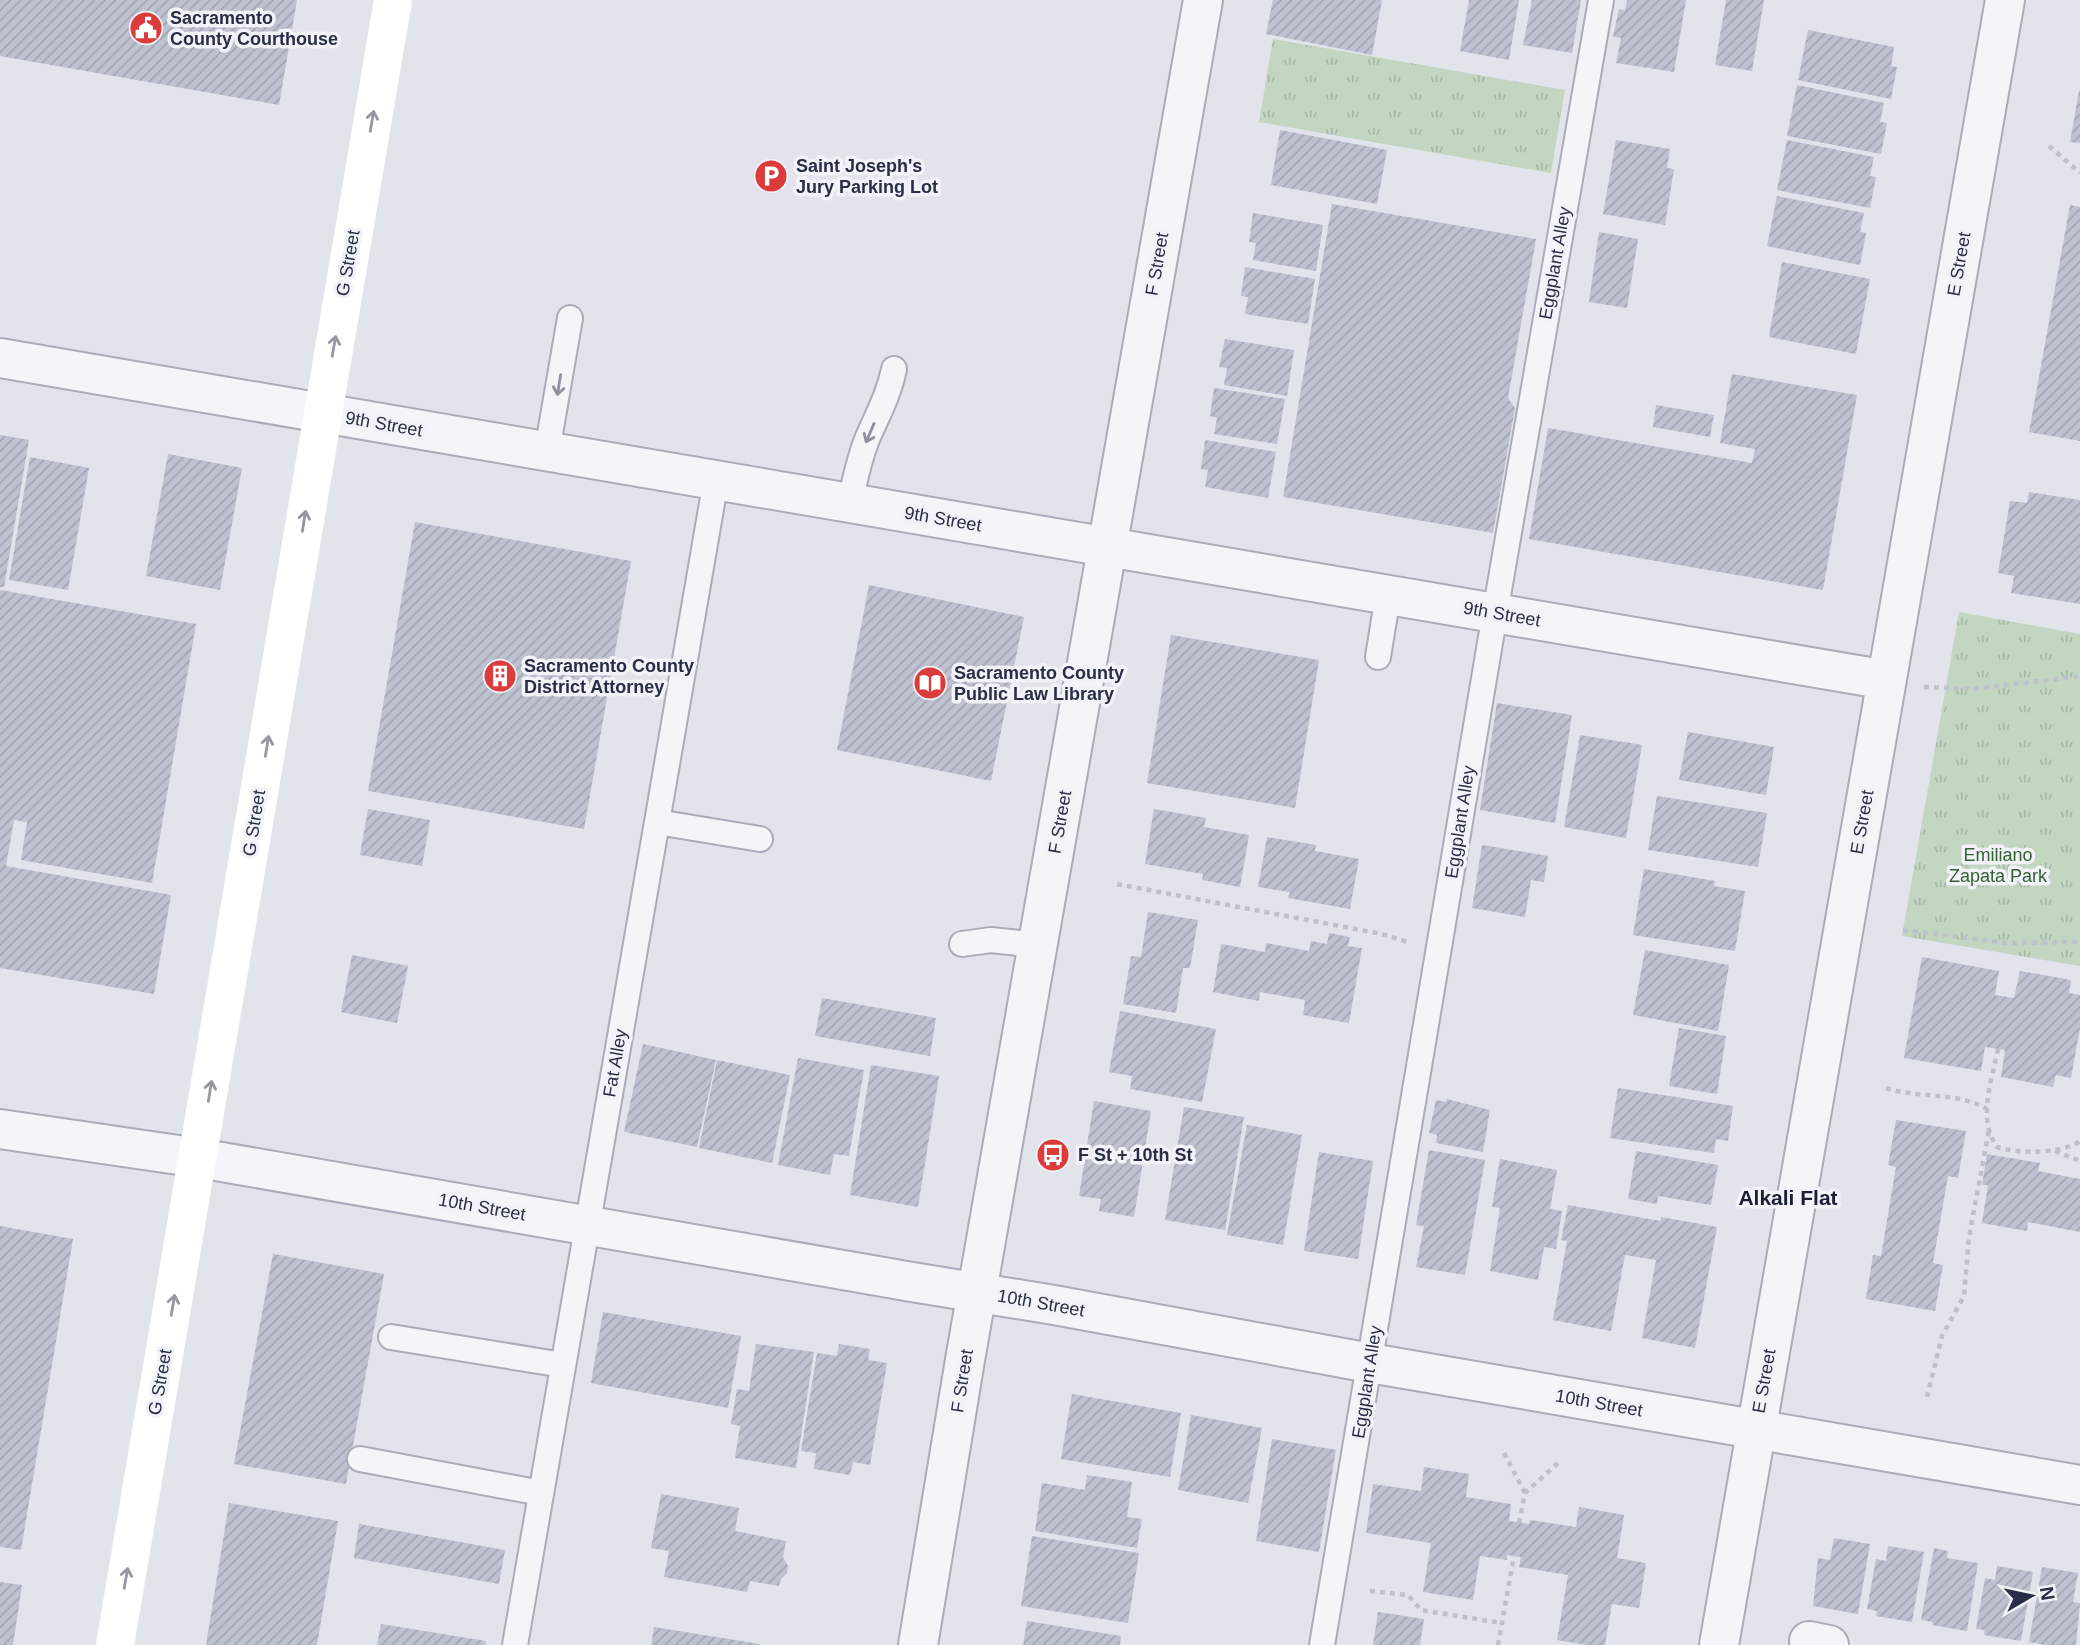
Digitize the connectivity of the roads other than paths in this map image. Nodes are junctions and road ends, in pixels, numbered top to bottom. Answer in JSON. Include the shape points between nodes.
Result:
{"nodes":[{"id":1,"x":393,"y":0,"type":"edge"},
{"id":2,"x":1203,"y":0,"type":"edge"},
{"id":3,"x":1601,"y":0,"type":"edge"},
{"id":4,"x":2004,"y":0,"type":"edge"},
{"id":5,"x":570,"y":318,"type":"dead end"},
{"id":6,"x":0,"y":358,"type":"edge"},
{"id":7,"x":894,"y":369,"type":"dead end"},
{"id":8,"x":322,"y":413,"type":"junction"},
{"id":9,"x":547,"y":452,"type":"junction"},
{"id":10,"x":716,"y":480,"type":"junction"},
{"id":11,"x":850,"y":502,"type":"junction"},
{"id":12,"x":1108,"y":547,"type":"junction"},
{"id":13,"x":1388,"y":595,"type":"junction"},
{"id":14,"x":1495,"y":613,"type":"junction"},
{"id":15,"x":1378,"y":657,"type":"dead end"},
{"id":16,"x":1887,"y":680,"type":"junction"},
{"id":17,"x":657,"y":822,"type":"junction"},
{"id":18,"x":760,"y":839,"type":"dead end"},
{"id":19,"x":962,"y":944,"type":"dead end"},
{"id":20,"x":1039,"y":944,"type":"junction"},
{"id":21,"x":0,"y":1129,"type":"edge"},
{"id":22,"x":199,"y":1158,"type":"junction"},
{"id":23,"x":587,"y":1226,"type":"junction"},
{"id":24,"x":977,"y":1292,"type":"junction"},
{"id":25,"x":391,"y":1337,"type":"dead end"},
{"id":26,"x":1370,"y":1363,"type":"junction"},
{"id":27,"x":563,"y":1365,"type":"junction"},
{"id":28,"x":1755,"y":1430,"type":"junction"},
{"id":29,"x":360,"y":1460,"type":"dead end"},
{"id":30,"x":2080,"y":1485,"type":"edge"},
{"id":31,"x":541,"y":1493,"type":"junction"},
{"id":32,"x":115,"y":1645,"type":"edge"},
{"id":33,"x":515,"y":1645,"type":"edge"},
{"id":34,"x":918,"y":1645,"type":"edge"},
{"id":35,"x":1322,"y":1645,"type":"edge"},
{"id":36,"x":1719,"y":1645,"type":"edge"}],
"edges":[{"from":8,"to":1,"type":"main road","name":"G Street","one_way":true},
{"from":2,"to":12,"type":"street","name":"F Street"},
{"from":3,"to":14,"type":"lane","name":"Eggplant Alley"},
{"from":4,"to":16,"type":"street","name":"E Street"},
{"from":5,"to":9,"type":"lane","one_way":true},
{"from":6,"to":8,"type":"street","name":"9th Street"},
{"from":7,"to":11,"type":"lane","one_way":true,"via":[[887,399],[858,466]]},
{"from":8,"to":9,"type":"street","name":"9th Street"},
{"from":22,"to":8,"type":"main road","name":"G Street","one_way":true},
{"from":9,"to":10,"type":"street","name":"9th Street"},
{"from":10,"to":11,"type":"street","name":"9th Street"},
{"from":10,"to":17,"type":"lane","name":"Fat Alley"},
{"from":11,"to":12,"type":"street","name":"9th Street"},
{"from":12,"to":13,"type":"street","name":"9th Street"},
{"from":12,"to":20,"type":"street","name":"F Street"},
{"from":13,"to":14,"type":"street","name":"9th Street"},
{"from":13,"to":15,"type":"lane"},
{"from":14,"to":16,"type":"street","name":"9th Street"},
{"from":14,"to":26,"type":"lane","name":"Eggplant Alley"},
{"from":16,"to":28,"type":"street","name":"E Street"},
{"from":17,"to":18,"type":"lane"},
{"from":17,"to":23,"type":"lane","name":"Fat Alley"},
{"from":19,"to":20,"type":"lane","via":[[991,940]]},
{"from":20,"to":24,"type":"street","name":"F Street"},
{"from":21,"to":22,"type":"street","name":"10th Street"},
{"from":22,"to":23,"type":"street","name":"10th Street"},
{"from":32,"to":22,"type":"main road","name":"G Street","one_way":true},
{"from":23,"to":24,"type":"street","name":"10th Street"},
{"from":23,"to":27,"type":"lane","name":"Fat Alley"},
{"from":24,"to":26,"type":"street","name":"10th Street"},
{"from":24,"to":34,"type":"street","name":"F Street"},
{"from":25,"to":27,"type":"lane"},
{"from":26,"to":28,"type":"street","name":"10th Street"},
{"from":26,"to":35,"type":"lane","name":"Eggplant Alley"},
{"from":27,"to":31,"type":"lane","name":"Fat Alley"},
{"from":28,"to":30,"type":"street","name":"10th Street"},
{"from":28,"to":36,"type":"street","name":"E Street"},
{"from":29,"to":31,"type":"lane"},
{"from":31,"to":33,"type":"lane","name":"Fat Alley"}]}
